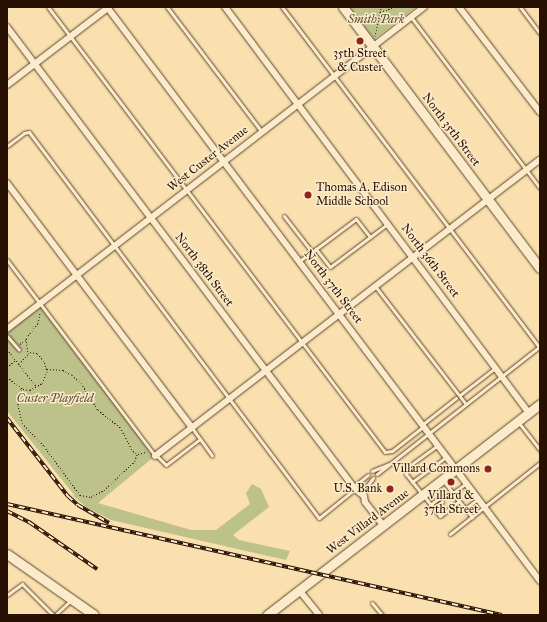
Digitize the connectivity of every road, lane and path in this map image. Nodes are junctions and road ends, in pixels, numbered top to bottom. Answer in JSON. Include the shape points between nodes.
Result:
{"nodes":[{"id":1,"x":48,"y":7,"type":"edge"},
{"id":2,"x":108,"y":7,"type":"edge"},
{"id":3,"x":167,"y":7,"type":"edge"},
{"id":4,"x":226,"y":7,"type":"edge"},
{"id":5,"x":282,"y":7,"type":"edge"},
{"id":6,"x":342,"y":7,"type":"edge"},
{"id":7,"x":381,"y":7,"type":"edge"},
{"id":8,"x":394,"y":7,"type":"edge"},
{"id":9,"x":424,"y":7,"type":"edge"},
{"id":10,"x":459,"y":7,"type":"edge"},
{"id":11,"x":520,"y":7,"type":"edge"},
{"id":12,"x":380,"y":12,"type":"junction"},
{"id":13,"x":410,"y":17,"type":"junction"},
{"id":14,"x":7,"y":27,"type":"edge"},
{"id":15,"x":540,"y":34,"type":"edge"},
{"id":16,"x":71,"y":36,"type":"junction"},
{"id":17,"x":375,"y":36,"type":"dead end"},
{"id":18,"x":372,"y":46,"type":"junction"},
{"id":19,"x":35,"y":64,"type":"junction"},
{"id":20,"x":334,"y":75,"type":"junction"},
{"id":21,"x":7,"y":85,"type":"edge"},
{"id":22,"x":298,"y":102,"type":"junction"},
{"id":23,"x":540,"y":112,"type":"edge"},
{"id":24,"x":261,"y":131,"type":"junction"},
{"id":25,"x":7,"y":146,"type":"edge"},
{"id":26,"x":540,"y":159,"type":"edge"},
{"id":27,"x":224,"y":160,"type":"junction"},
{"id":28,"x":526,"y":170,"type":"junction"},
{"id":29,"x":7,"y":183,"type":"edge"},
{"id":30,"x":540,"y":188,"type":"edge"},
{"id":31,"x":187,"y":189,"type":"junction"},
{"id":32,"x":489,"y":198,"type":"junction"},
{"id":33,"x":284,"y":216,"type":"dead end"},
{"id":34,"x":151,"y":218,"type":"junction"},
{"id":35,"x":388,"y":223,"type":"junction"},
{"id":36,"x":449,"y":229,"type":"junction"},
{"id":37,"x":370,"y":237,"type":"junction"},
{"id":38,"x":114,"y":247,"type":"junction"},
{"id":39,"x":314,"y":251,"type":"junction"},
{"id":40,"x":413,"y":257,"type":"junction"},
{"id":41,"x":7,"y":260,"type":"edge"},
{"id":42,"x":300,"y":261,"type":"junction"},
{"id":43,"x":540,"y":268,"type":"edge"},
{"id":44,"x":77,"y":275,"type":"junction"},
{"id":45,"x":375,"y":286,"type":"junction"},
{"id":46,"x":40,"y":303,"type":"junction"},
{"id":47,"x":40,"y":313,"type":"dead end"},
{"id":48,"x":339,"y":313,"type":"junction"},
{"id":49,"x":7,"y":329,"type":"edge"},
{"id":50,"x":7,"y":336,"type":"edge"},
{"id":51,"x":26,"y":340,"type":"junction"},
{"id":52,"x":302,"y":342,"type":"junction"},
{"id":53,"x":22,"y":343,"type":"dead end"},
{"id":54,"x":540,"y":346,"type":"edge"},
{"id":55,"x":7,"y":349,"type":"edge"},
{"id":56,"x":18,"y":350,"type":"dead end"},
{"id":57,"x":28,"y":352,"type":"junction"},
{"id":58,"x":16,"y":360,"type":"junction"},
{"id":59,"x":19,"y":364,"type":"junction"},
{"id":60,"x":7,"y":368,"type":"edge"},
{"id":61,"x":495,"y":368,"type":"junction"},
{"id":62,"x":47,"y":369,"type":"junction"},
{"id":63,"x":266,"y":370,"type":"junction"},
{"id":64,"x":501,"y":376,"type":"junction"},
{"id":65,"x":7,"y":377,"type":"edge"},
{"id":66,"x":37,"y":387,"type":"junction"},
{"id":67,"x":21,"y":389,"type":"junction"},
{"id":68,"x":458,"y":396,"type":"junction"},
{"id":69,"x":229,"y":399,"type":"junction"},
{"id":70,"x":466,"y":404,"type":"junction"},
{"id":71,"x":540,"y":404,"type":"edge"},
{"id":72,"x":529,"y":413,"type":"junction"},
{"id":73,"x":518,"y":422,"type":"junction"},
{"id":74,"x":423,"y":425,"type":"junction"},
{"id":75,"x":192,"y":428,"type":"junction"},
{"id":76,"x":429,"y":433,"type":"junction"},
{"id":77,"x":200,"y":439,"type":"junction"},
{"id":78,"x":438,"y":445,"type":"junction"},
{"id":79,"x":150,"y":450,"type":"junction"},
{"id":80,"x":540,"y":450,"type":"edge"},
{"id":81,"x":137,"y":454,"type":"junction"},
{"id":82,"x":155,"y":455,"type":"junction"},
{"id":83,"x":212,"y":456,"type":"dead end"},
{"id":84,"x":447,"y":456,"type":"junction"},
{"id":85,"x":390,"y":463,"type":"junction"},
{"id":86,"x":540,"y":463,"type":"edge"},
{"id":87,"x":457,"y":469,"type":"junction"},
{"id":88,"x":372,"y":471,"type":"dead end"},
{"id":89,"x":377,"y":474,"type":"dead end"},
{"id":90,"x":368,"y":475,"type":"dead end"},
{"id":91,"x":373,"y":478,"type":"dead end"},
{"id":92,"x":443,"y":480,"type":"junction"},
{"id":93,"x":412,"y":482,"type":"junction"},
{"id":94,"x":467,"y":482,"type":"junction"},
{"id":95,"x":354,"y":488,"type":"junction"},
{"id":96,"x":450,"y":489,"type":"junction"},
{"id":97,"x":446,"y":493,"type":"dead end"},
{"id":98,"x":453,"y":493,"type":"junction"},
{"id":99,"x":423,"y":495,"type":"junction"},
{"id":100,"x":364,"y":496,"type":"junction"},
{"id":101,"x":449,"y":496,"type":"dead end"},
{"id":102,"x":439,"y":498,"type":"dead end"},
{"id":103,"x":479,"y":498,"type":"junction"},
{"id":104,"x":459,"y":501,"type":"junction"},
{"id":105,"x":442,"y":502,"type":"dead end"},
{"id":106,"x":430,"y":505,"type":"junction"},
{"id":107,"x":484,"y":506,"type":"junction"},
{"id":108,"x":433,"y":508,"type":"junction"},
{"id":109,"x":465,"y":509,"type":"junction"},
{"id":110,"x":472,"y":517,"type":"junction"},
{"id":111,"x":383,"y":525,"type":"junction"},
{"id":112,"x":450,"y":534,"type":"dead end"},
{"id":113,"x":7,"y":554,"type":"edge"},
{"id":114,"x":540,"y":581,"type":"edge"},
{"id":115,"x":300,"y":590,"type":"junction"},
{"id":116,"x":7,"y":595,"type":"edge"},
{"id":117,"x":72,"y":599,"type":"junction"},
{"id":118,"x":372,"y":603,"type":"dead end"},
{"id":119,"x":54,"y":615,"type":"edge"},
{"id":120,"x":94,"y":615,"type":"edge"},
{"id":121,"x":267,"y":615,"type":"edge"},
{"id":122,"x":319,"y":615,"type":"edge"},
{"id":123,"x":382,"y":615,"type":"edge"}],
"edges":[{"from":1,"to":16,"type":"lane"},
{"from":2,"to":16,"type":"street"},
{"from":2,"to":27,"type":"street","name":"North 37th Street"},
{"from":3,"to":24,"type":"lane"},
{"from":4,"to":22,"type":"street","name":"North 36th Street"},
{"from":5,"to":20,"type":"lane"},
{"from":6,"to":18,"type":"street","name":"North 35th Street"},
{"from":7,"to":12,"type":"path"},
{"from":8,"to":12,"type":"path"},
{"from":9,"to":13,"type":"street","name":"West Custer Avenue"},
{"from":10,"to":23,"type":"street"},
{"from":11,"to":15,"type":"lane"},
{"from":12,"to":17,"type":"path"},
{"from":13,"to":18,"type":"street","name":"West Custer Avenue"},
{"from":13,"to":28,"type":"lane"},
{"from":14,"to":19,"type":"street","name":"North 38th Street"},
{"from":16,"to":19,"type":"street"},
{"from":16,"to":31,"type":"lane"},
{"from":18,"to":20,"type":"street","name":"West Custer Avenue"},
{"from":18,"to":32,"type":"street","name":"North 35th Street"},
{"from":19,"to":21,"type":"street"},
{"from":19,"to":34,"type":"street","name":"North 38th Street"},
{"from":20,"to":22,"type":"street","name":"West Custer Avenue"},
{"from":20,"to":36,"type":"lane"},
{"from":22,"to":24,"type":"street","name":"West Custer Avenue"},
{"from":22,"to":35,"type":"street","name":"North 36th Street"},
{"from":24,"to":27,"type":"street","name":"West Custer Avenue"},
{"from":25,"to":38,"type":"lane","via":[[29,132]]},
{"from":26,"to":28,"type":"street"},
{"from":27,"to":31,"type":"street","name":"West Custer Avenue"},
{"from":27,"to":42,"type":"street","name":"North 37th Street"},
{"from":28,"to":30,"type":"lane"},
{"from":28,"to":32,"type":"street"},
{"from":29,"to":44,"type":"street"},
{"from":31,"to":34,"type":"street","name":"West Custer Avenue"},
{"from":31,"to":52,"type":"lane"},
{"from":32,"to":36,"type":"street"},
{"from":32,"to":43,"type":"street","name":"North 35th Street"},
{"from":33,"to":39,"type":"lane"},
{"from":34,"to":38,"type":"street","name":"West Custer Avenue"},
{"from":34,"to":63,"type":"street","name":"North 38th Street"},
{"from":35,"to":37,"type":"lane"},
{"from":35,"to":40,"type":"street","name":"North 36th Street"},
{"from":36,"to":40,"type":"street"},
{"from":36,"to":54,"type":"lane"},
{"from":37,"to":39,"type":"lane","via":[[330,267]]},
{"from":37,"to":39,"type":"lane","via":[[356,219]]},
{"from":38,"to":44,"type":"street","name":"West Custer Avenue"},
{"from":38,"to":69,"type":"lane"},
{"from":39,"to":42,"type":"lane"},
{"from":40,"to":45,"type":"street"},
{"from":40,"to":61,"type":"street","name":"North 36th Street"},
{"from":41,"to":46,"type":"lane"},
{"from":42,"to":48,"type":"street","name":"North 37th Street"},
{"from":44,"to":46,"type":"street","name":"West Custer Avenue"},
{"from":44,"to":75,"type":"street"},
{"from":45,"to":48,"type":"street"},
{"from":45,"to":68,"type":"lane"},
{"from":46,"to":49,"type":"street","name":"West Custer Avenue"},
{"from":46,"to":79,"type":"lane"},
{"from":47,"to":51,"type":"path","via":[[40,320]]},
{"from":48,"to":52,"type":"street"},
{"from":48,"to":74,"type":"street","name":"North 37th Street"},
{"from":50,"to":56,"type":"lane"},
{"from":51,"to":53,"type":"path"},
{"from":51,"to":57,"type":"path"},
{"from":52,"to":63,"type":"street"},
{"from":52,"to":74,"type":"lane","via":[[385,452],[392,451]]},
{"from":54,"to":64,"type":"lane"},
{"from":55,"to":58,"type":"path"},
{"from":57,"to":59,"type":"path"},
{"from":57,"to":62,"type":"path","via":[[42,356]]},
{"from":58,"to":59,"type":"path"},
{"from":58,"to":60,"type":"path"},
{"from":59,"to":66,"type":"path"},
{"from":61,"to":64,"type":"street","name":"North 36th Street"},
{"from":61,"to":68,"type":"lane"},
{"from":62,"to":66,"type":"path","via":[[45,378]]},
{"from":62,"to":81,"type":"path","via":[[63,370],[81,383],[93,405],[120,428],[129,447]]},
{"from":63,"to":69,"type":"street"},
{"from":63,"to":95,"type":"street","name":"North 38th Street"},
{"from":64,"to":70,"type":"lane"},
{"from":64,"to":72,"type":"street","name":"North 36th Street"},
{"from":65,"to":67,"type":"path"},
{"from":66,"to":67,"type":"path"},
{"from":67,"to":81,"type":"path","via":[[18,405],[22,423],[44,446],[80,495],[91,497],[104,490],[135,461]]},
{"from":68,"to":70,"type":"lane"},
{"from":68,"to":74,"type":"lane"},
{"from":69,"to":75,"type":"street"},
{"from":69,"to":95,"type":"lane","via":[[319,518]]},
{"from":70,"to":76,"type":"lane"},
{"from":71,"to":72,"type":"street","name":"West Villard Avenue"},
{"from":72,"to":73,"type":"street","name":"West Villard Avenue"},
{"from":73,"to":80,"type":"lane"},
{"from":73,"to":87,"type":"street","name":"West Villard Avenue"},
{"from":74,"to":76,"type":"street","name":"North 37th Street"},
{"from":75,"to":77,"type":"lane"},
{"from":75,"to":82,"type":"street"},
{"from":76,"to":78,"type":"street","name":"North 37th Street"},
{"from":76,"to":85,"type":"lane"},
{"from":77,"to":82,"type":"lane","via":[[166,465]]},
{"from":77,"to":83,"type":"lane"},
{"from":78,"to":84,"type":"street","name":"North 37th Street"},
{"from":78,"to":93,"type":"lane","via":[[407,469],[406,474]]},
{"from":79,"to":81,"type":"path"},
{"from":79,"to":82,"type":"lane"},
{"from":84,"to":87,"type":"street","name":"North 37th Street"},
{"from":84,"to":93,"type":"lane"},
{"from":85,"to":88,"type":"lane"},
{"from":85,"to":89,"type":"lane"},
{"from":86,"to":107,"type":"lane"},
{"from":87,"to":92,"type":"street","name":"West Villard Avenue"},
{"from":87,"to":94,"type":"street","name":"North 37th Street"},
{"from":90,"to":95,"type":"lane"},
{"from":91,"to":100,"type":"lane","via":[[364,490]]},
{"from":92,"to":96,"type":"lane"},
{"from":92,"to":99,"type":"street","name":"West Villard Avenue"},
{"from":93,"to":99,"type":"lane"},
{"from":94,"to":98,"type":"lane"},
{"from":94,"to":103,"type":"street","name":"North 37th Street"},
{"from":95,"to":100,"type":"street","name":"North 38th Street"},
{"from":96,"to":97,"type":"lane"},
{"from":96,"to":98,"type":"lane"},
{"from":98,"to":101,"type":"lane"},
{"from":98,"to":104,"type":"lane"},
{"from":99,"to":106,"type":"lane"},
{"from":99,"to":111,"type":"street","name":"West Villard Avenue"},
{"from":100,"to":111,"type":"street","name":"North 38th Street","via":[[365,502]]},
{"from":102,"to":106,"type":"lane"},
{"from":103,"to":107,"type":"street","name":"North 37th Street"},
{"from":103,"to":109,"type":"lane"},
{"from":104,"to":108,"type":"lane","via":[[440,516]]},
{"from":104,"to":109,"type":"lane"},
{"from":105,"to":108,"type":"lane"},
{"from":106,"to":108,"type":"lane"},
{"from":107,"to":110,"type":"lane"},
{"from":107,"to":114,"type":"street","name":"North 37th Street"},
{"from":109,"to":110,"type":"lane"},
{"from":110,"to":112,"type":"lane"},
{"from":111,"to":115,"type":"street","name":"West Villard Avenue"},
{"from":113,"to":117,"type":"street"},
{"from":115,"to":121,"type":"street","name":"West Villard Avenue"},
{"from":115,"to":122,"type":"street"},
{"from":116,"to":119,"type":"lane","via":[[22,584]]},
{"from":117,"to":119,"type":"lane"},
{"from":117,"to":120,"type":"street"},
{"from":118,"to":123,"type":"lane"}]}
